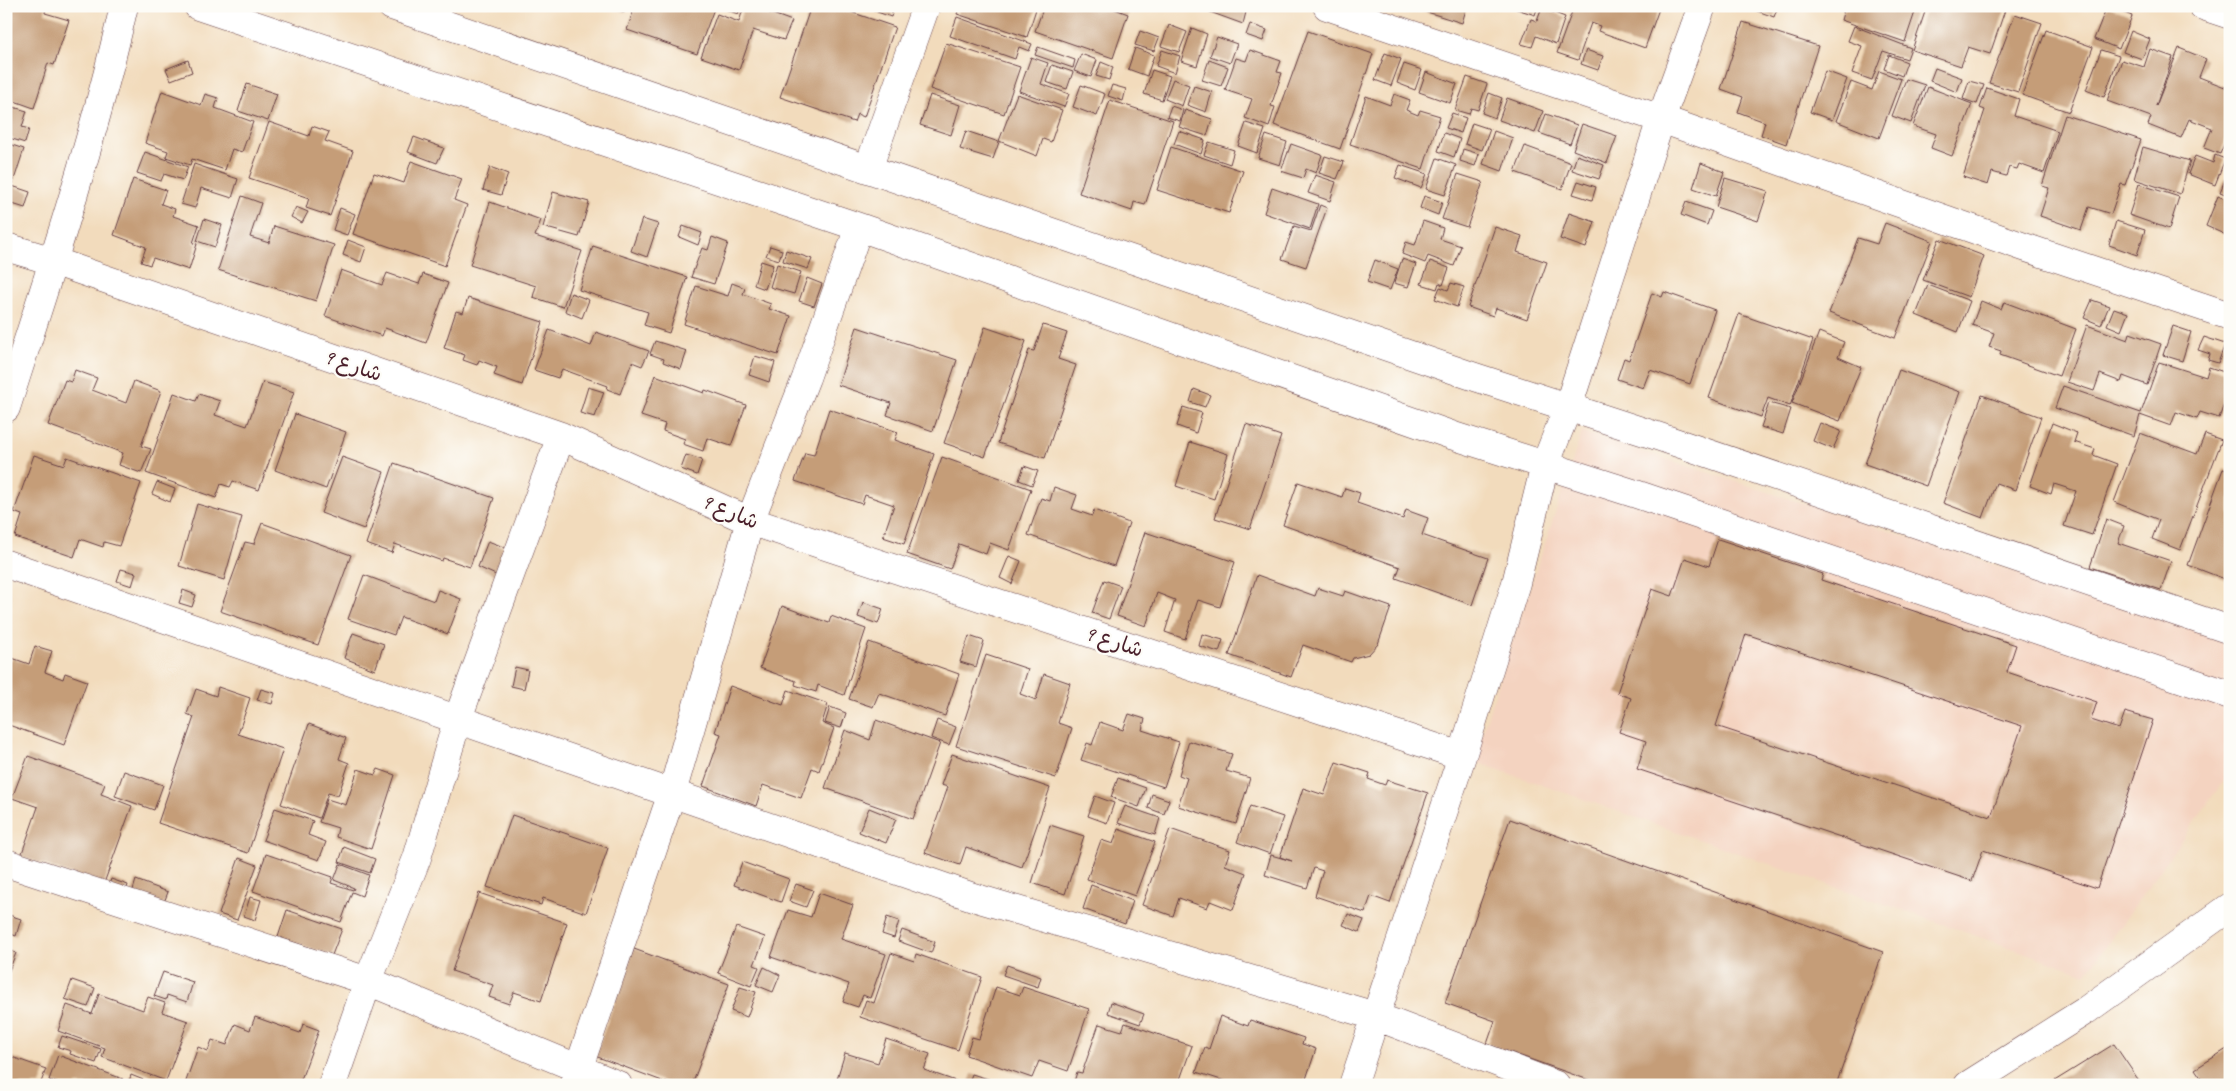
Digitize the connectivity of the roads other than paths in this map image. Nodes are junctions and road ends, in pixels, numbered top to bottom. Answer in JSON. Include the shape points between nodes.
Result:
{"nodes":[{"id":1,"x":124,"y":6,"type":"edge"},
{"id":2,"x":198,"y":6,"type":"edge"},
{"id":3,"x":392,"y":6,"type":"edge"},
{"id":4,"x":926,"y":6,"type":"edge"},
{"id":5,"x":1327,"y":6,"type":"edge"},
{"id":6,"x":1702,"y":6,"type":"edge"},
{"id":7,"x":2203,"y":6,"type":"edge"},
{"id":8,"x":2230,"y":15,"type":"edge"},
{"id":9,"x":1661,"y":119,"type":"junction"},
{"id":10,"x":868,"y":169,"type":"junction"},
{"id":11,"x":859,"y":227,"type":"junction"},
{"id":12,"x":6,"y":247,"type":"edge"},
{"id":13,"x":53,"y":261,"type":"junction"},
{"id":14,"x":2230,"y":316,"type":"edge"},
{"id":15,"x":1568,"y":407,"type":"junction"},
{"id":16,"x":6,"y":408,"type":"edge"},
{"id":17,"x":561,"y":436,"type":"junction"},
{"id":18,"x":1546,"y":465,"type":"junction"},
{"id":19,"x":750,"y":521,"type":"junction"},
{"id":20,"x":6,"y":564,"type":"edge"},
{"id":21,"x":2230,"y":630,"type":"edge"},
{"id":22,"x":2230,"y":695,"type":"edge"},
{"id":23,"x":457,"y":721,"type":"junction"},
{"id":24,"x":1462,"y":756,"type":"junction"},
{"id":25,"x":672,"y":793,"type":"junction"},
{"id":26,"x":6,"y":863,"type":"edge"},
{"id":27,"x":2230,"y":906,"type":"edge"},
{"id":28,"x":368,"y":981,"type":"junction"},
{"id":29,"x":1375,"y":1016,"type":"junction"},
{"id":30,"x":576,"y":1077,"type":"edge"},
{"id":31,"x":332,"y":1085,"type":"edge"},
{"id":32,"x":618,"y":1085,"type":"edge"},
{"id":33,"x":1353,"y":1085,"type":"edge"},
{"id":34,"x":1556,"y":1085,"type":"edge"},
{"id":35,"x":1968,"y":1085,"type":"edge"}],
"edges":[{"from":1,"to":13,"type":"street","via":[[110,67]]},
{"from":2,"to":11,"type":"street"},
{"from":3,"to":10,"type":"street"},
{"from":4,"to":10,"type":"street"},
{"from":5,"to":9,"type":"street"},
{"from":6,"to":9,"type":"street"},
{"from":7,"to":8,"type":"street"},
{"from":9,"to":14,"type":"street"},
{"from":9,"to":15,"type":"street"},
{"from":10,"to":15,"type":"street"},
{"from":11,"to":18,"type":"street","via":[[1454,436]]},
{"from":11,"to":19,"type":"street","via":[[806,378]]},
{"from":12,"to":13,"type":"street","name":"شارع 9"},
{"from":13,"to":16,"type":"street"},
{"from":13,"to":17,"type":"street","name":"شارع 9"},
{"from":15,"to":18,"type":"street"},
{"from":15,"to":21,"type":"street"},
{"from":17,"to":19,"type":"street","name":"شارع 9"},
{"from":17,"to":23,"type":"street"},
{"from":18,"to":22,"type":"street"},
{"from":18,"to":24,"type":"street","via":[[1516,583]]},
{"from":19,"to":24,"type":"street","name":"شارع 9"},
{"from":19,"to":25,"type":"street"},
{"from":20,"to":23,"type":"street"},
{"from":23,"to":25,"type":"street"},
{"from":23,"to":28,"type":"street","via":[[417,858]]},
{"from":24,"to":29,"type":"street"},
{"from":25,"to":29,"type":"street","via":[[973,897]]},
{"from":25,"to":30,"type":"street"},
{"from":26,"to":28,"type":"street"},
{"from":27,"to":35,"type":"street","via":[[2085,1011]]},
{"from":28,"to":30,"type":"street"},
{"from":28,"to":31,"type":"street"},
{"from":29,"to":33,"type":"street"},
{"from":29,"to":34,"type":"street"},
{"from":30,"to":32,"type":"street"}]}
